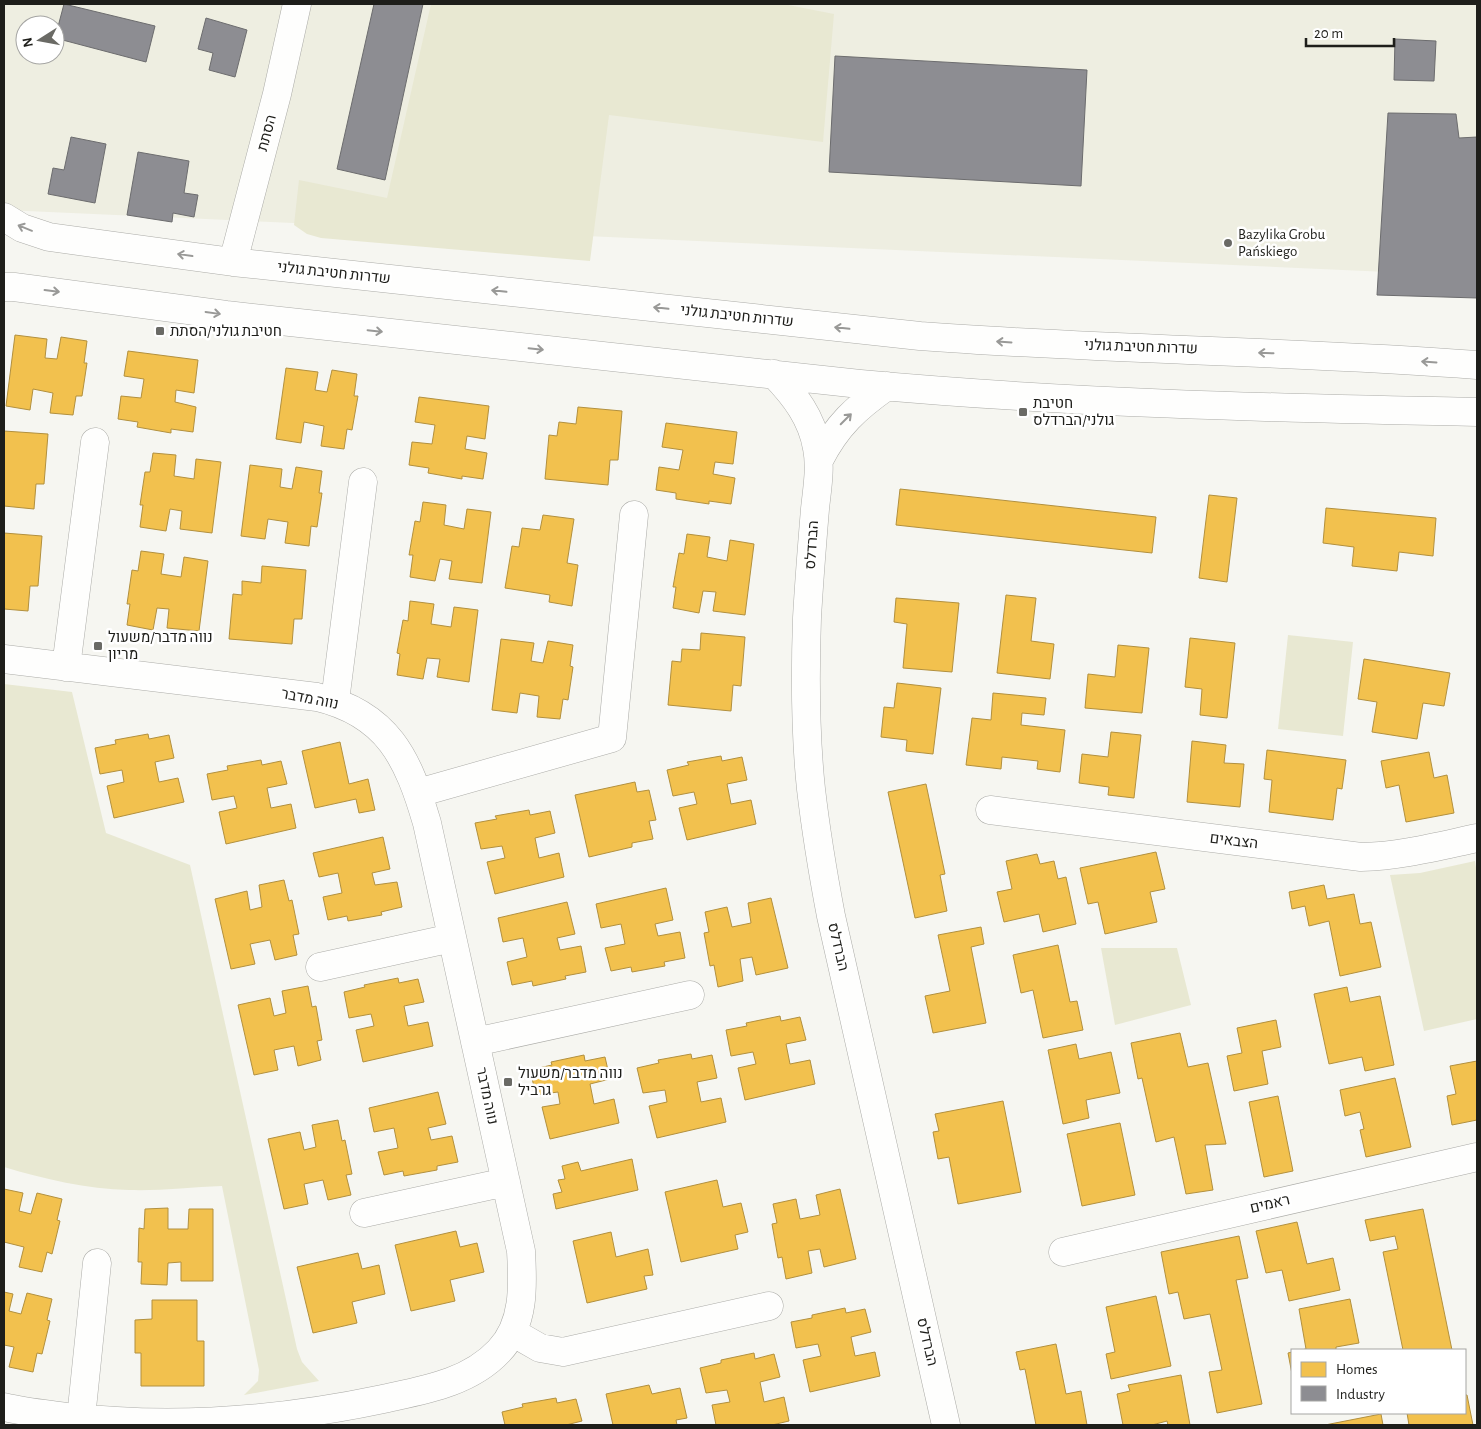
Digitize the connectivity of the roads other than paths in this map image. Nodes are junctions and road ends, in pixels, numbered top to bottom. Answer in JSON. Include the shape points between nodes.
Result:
{"nodes":[{"id":1,"x":297,"y":4,"type":"edge"},
{"id":2,"x":4,"y":217,"type":"edge"},
{"id":3,"x":233,"y":262,"type":"junction"},
{"id":4,"x":4,"y":288,"type":"edge"},
{"id":5,"x":1477,"y":365,"type":"edge"},
{"id":6,"x":774,"y":374,"type":"junction"},
{"id":7,"x":888,"y":386,"type":"junction"},
{"id":8,"x":1477,"y":412,"type":"edge"},
{"id":9,"x":95,"y":442,"type":"dead end"},
{"id":10,"x":819,"y":460,"type":"junction"},
{"id":11,"x":363,"y":482,"type":"dead end"},
{"id":12,"x":634,"y":515,"type":"dead end"},
{"id":13,"x":4,"y":660,"type":"edge"},
{"id":14,"x":66,"y":667,"type":"junction"},
{"id":15,"x":335,"y":701,"type":"junction"},
{"id":16,"x":418,"y":793,"type":"junction"},
{"id":17,"x":990,"y":810,"type":"dead end"},
{"id":18,"x":1477,"y":838,"type":"edge"},
{"id":19,"x":452,"y":938,"type":"junction"},
{"id":20,"x":320,"y":967,"type":"dead end"},
{"id":21,"x":690,"y":995,"type":"dead end"},
{"id":22,"x":475,"y":1042,"type":"junction"},
{"id":23,"x":1477,"y":1157,"type":"edge"},
{"id":24,"x":506,"y":1182,"type":"junction"},
{"id":25,"x":364,"y":1213,"type":"dead end"},
{"id":26,"x":1063,"y":1252,"type":"dead end"},
{"id":27,"x":97,"y":1262,"type":"dead end"},
{"id":28,"x":769,"y":1306,"type":"dead end"},
{"id":29,"x":512,"y":1332,"type":"junction"},
{"id":30,"x":4,"y":1407,"type":"edge"},
{"id":31,"x":339,"y":1417,"type":"edge"},
{"id":32,"x":81,"y":1418,"type":"junction"},
{"id":33,"x":170,"y":1424,"type":"edge"},
{"id":34,"x":946,"y":1425,"type":"edge"}],
"edges":[{"from":1,"to":3,"type":"street","name":"הסתת"},
{"from":3,"to":2,"type":"street","name":"שדרות חטיבת גולני","one_way":true,"via":[[49,237],[22,228]]},
{"from":5,"to":3,"type":"street","name":"שדרות חטיבת גולני","one_way":true,"via":[[920,336]]},
{"from":4,"to":6,"type":"street","one_way":true,"via":[[14,286],[226,315]]},
{"from":6,"to":7,"type":"street"},
{"from":6,"to":10,"type":"street","name":"הברדלס","via":[[792,392],[806,414],[816,439]]},
{"from":7,"to":8,"type":"street","via":[[1009,396]]},
{"from":10,"to":7,"type":"street","name":"הברדלס","one_way":true,"via":[[841,425]]},
{"from":9,"to":14,"type":"street"},
{"from":10,"to":34,"type":"street","name":"הברדלס","via":[[810,564],[806,671],[811,787],[819,850]]},
{"from":11,"to":15,"type":"street"},
{"from":12,"to":16,"type":"street","via":[[612,738]]},
{"from":13,"to":14,"type":"street","name":"נווה מדבר"},
{"from":14,"to":15,"type":"street","name":"נווה מדבר"},
{"from":15,"to":16,"type":"street","name":"נווה מדבר","via":[[360,713],[382,731],[396,747]]},
{"from":16,"to":19,"type":"street","name":"נווה מדבר"},
{"from":17,"to":18,"type":"street","name":"הצבאים","via":[[1361,857],[1405,854]]},
{"from":19,"to":20,"type":"street"},
{"from":19,"to":22,"type":"street","name":"נווה מדבר"},
{"from":21,"to":22,"type":"street"},
{"from":22,"to":24,"type":"street","name":"נווה מדבר"},
{"from":23,"to":26,"type":"street","name":"ראמים"},
{"from":24,"to":25,"type":"street"},
{"from":24,"to":29,"type":"street","name":"נווה מדבר","via":[[521,1251],[523,1283],[520,1310]]},
{"from":27,"to":32,"type":"street"},
{"from":28,"to":29,"type":"street","via":[[563,1352],[540,1348]]},
{"from":29,"to":31,"type":"street","name":"נווה מדבר","via":[[500,1350],[466,1376]]},
{"from":30,"to":32,"type":"street","name":"נווה מדבר"},
{"from":31,"to":33,"type":"street","name":"נווה מדבר"},
{"from":32,"to":33,"type":"street","name":"נווה מדבר"}]}
